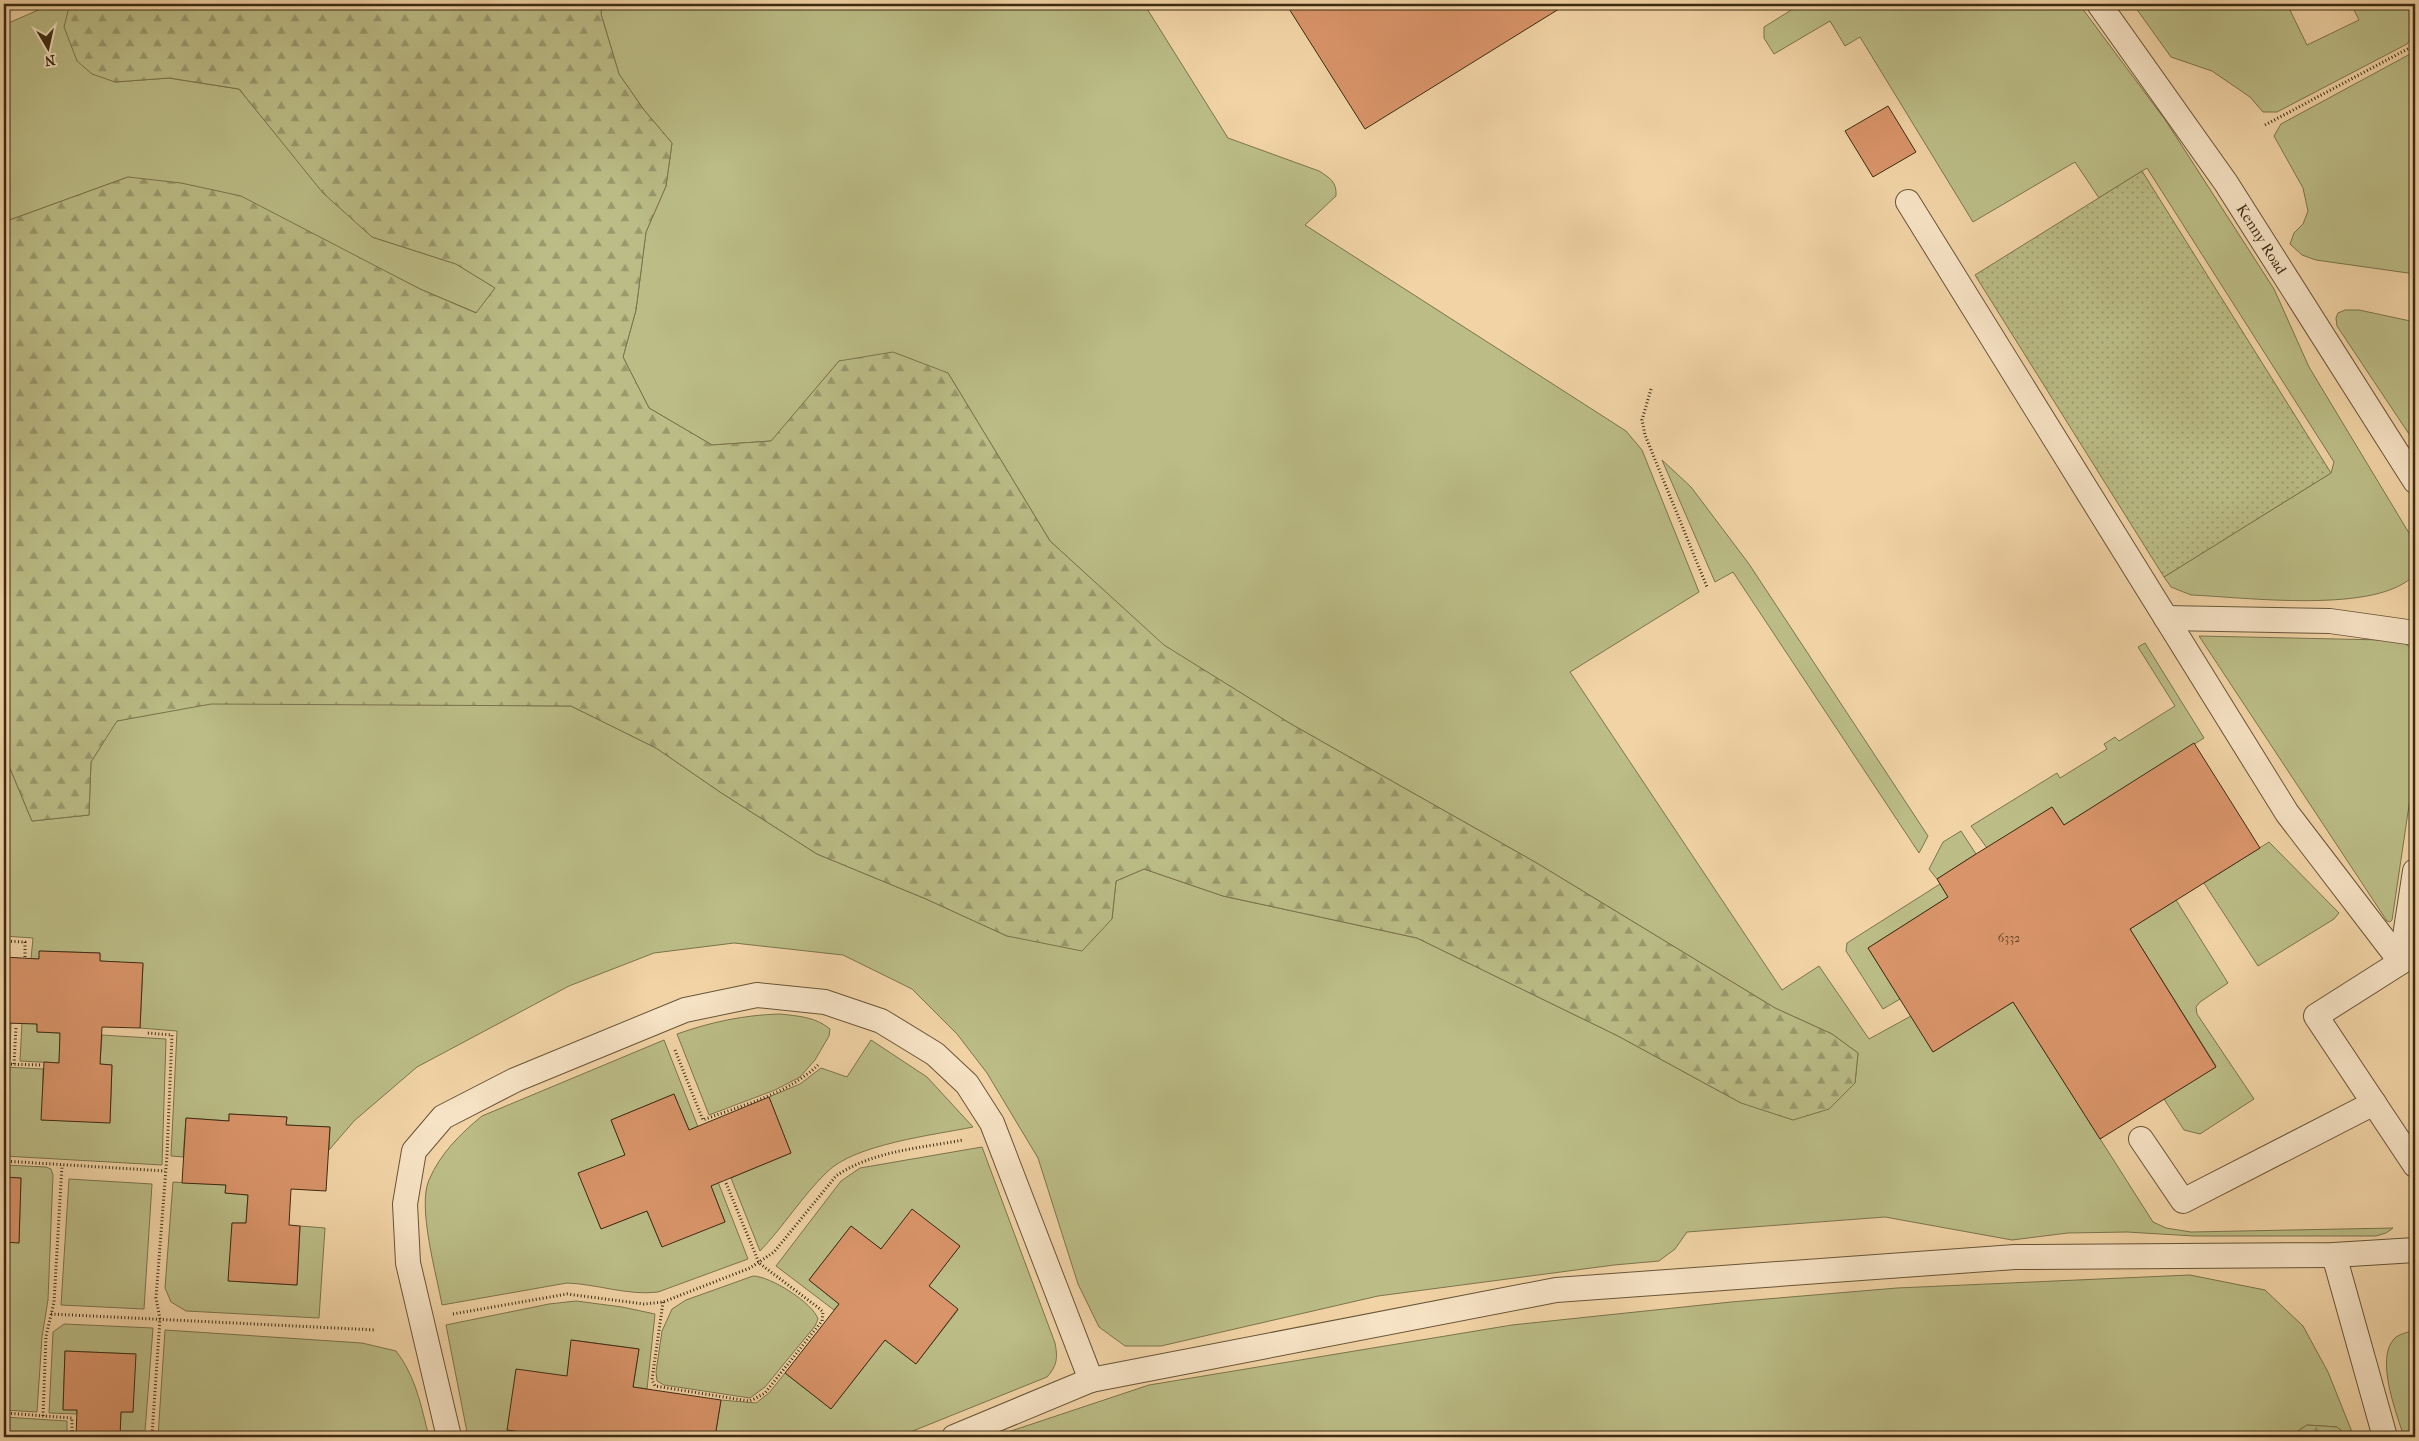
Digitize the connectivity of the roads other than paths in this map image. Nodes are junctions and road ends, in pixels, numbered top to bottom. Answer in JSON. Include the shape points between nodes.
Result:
{"nodes":[{"id":1,"x":2099,"y":4,"type":"edge"},
{"id":2,"x":1908,"y":202,"type":"dead end"},
{"id":3,"x":2415,"y":480,"type":"edge"},
{"id":4,"x":2166,"y":618,"type":"junction"},
{"id":5,"x":2415,"y":633,"type":"edge"},
{"id":6,"x":2415,"y":871,"type":"edge"},
{"id":7,"x":2401,"y":962,"type":"junction"},
{"id":8,"x":2374,"y":1103,"type":"junction"},
{"id":9,"x":2141,"y":1139,"type":"dead end"},
{"id":10,"x":2415,"y":1165,"type":"edge"},
{"id":11,"x":2415,"y":1250,"type":"edge"},
{"id":12,"x":2334,"y":1255,"type":"junction"},
{"id":13,"x":1091,"y":1380,"type":"junction"},
{"id":14,"x":449,"y":1437,"type":"edge"},
{"id":15,"x":954,"y":1437,"type":"edge"},
{"id":16,"x":2385,"y":1437,"type":"edge"}],
"edges":[{"from":1,"to":3,"type":"lane","name":"Kenny Road","via":[[2226,183]]},
{"from":2,"to":4,"type":"lane"},
{"from":4,"to":5,"type":"lane","via":[[2330,621]]},
{"from":4,"to":7,"type":"lane","via":[[2287,812]]},
{"from":6,"to":7,"type":"lane"},
{"from":7,"to":8,"type":"lane","via":[[2316,1016]]},
{"from":8,"to":9,"type":"lane","via":[[2182,1201]]},
{"from":8,"to":10,"type":"lane"},
{"from":11,"to":12,"type":"lane"},
{"from":12,"to":13,"type":"lane","via":[[2015,1257],[1556,1290]]},
{"from":12,"to":16,"type":"lane"},
{"from":13,"to":14,"type":"lane","via":[[992,1123],[967,1084],[936,1054],[880,1021],[825,1002],[757,995],[685,1010],[515,1080],[443,1117],[414,1151],[405,1204],[408,1263]]},
{"from":13,"to":15,"type":"lane"}]}
